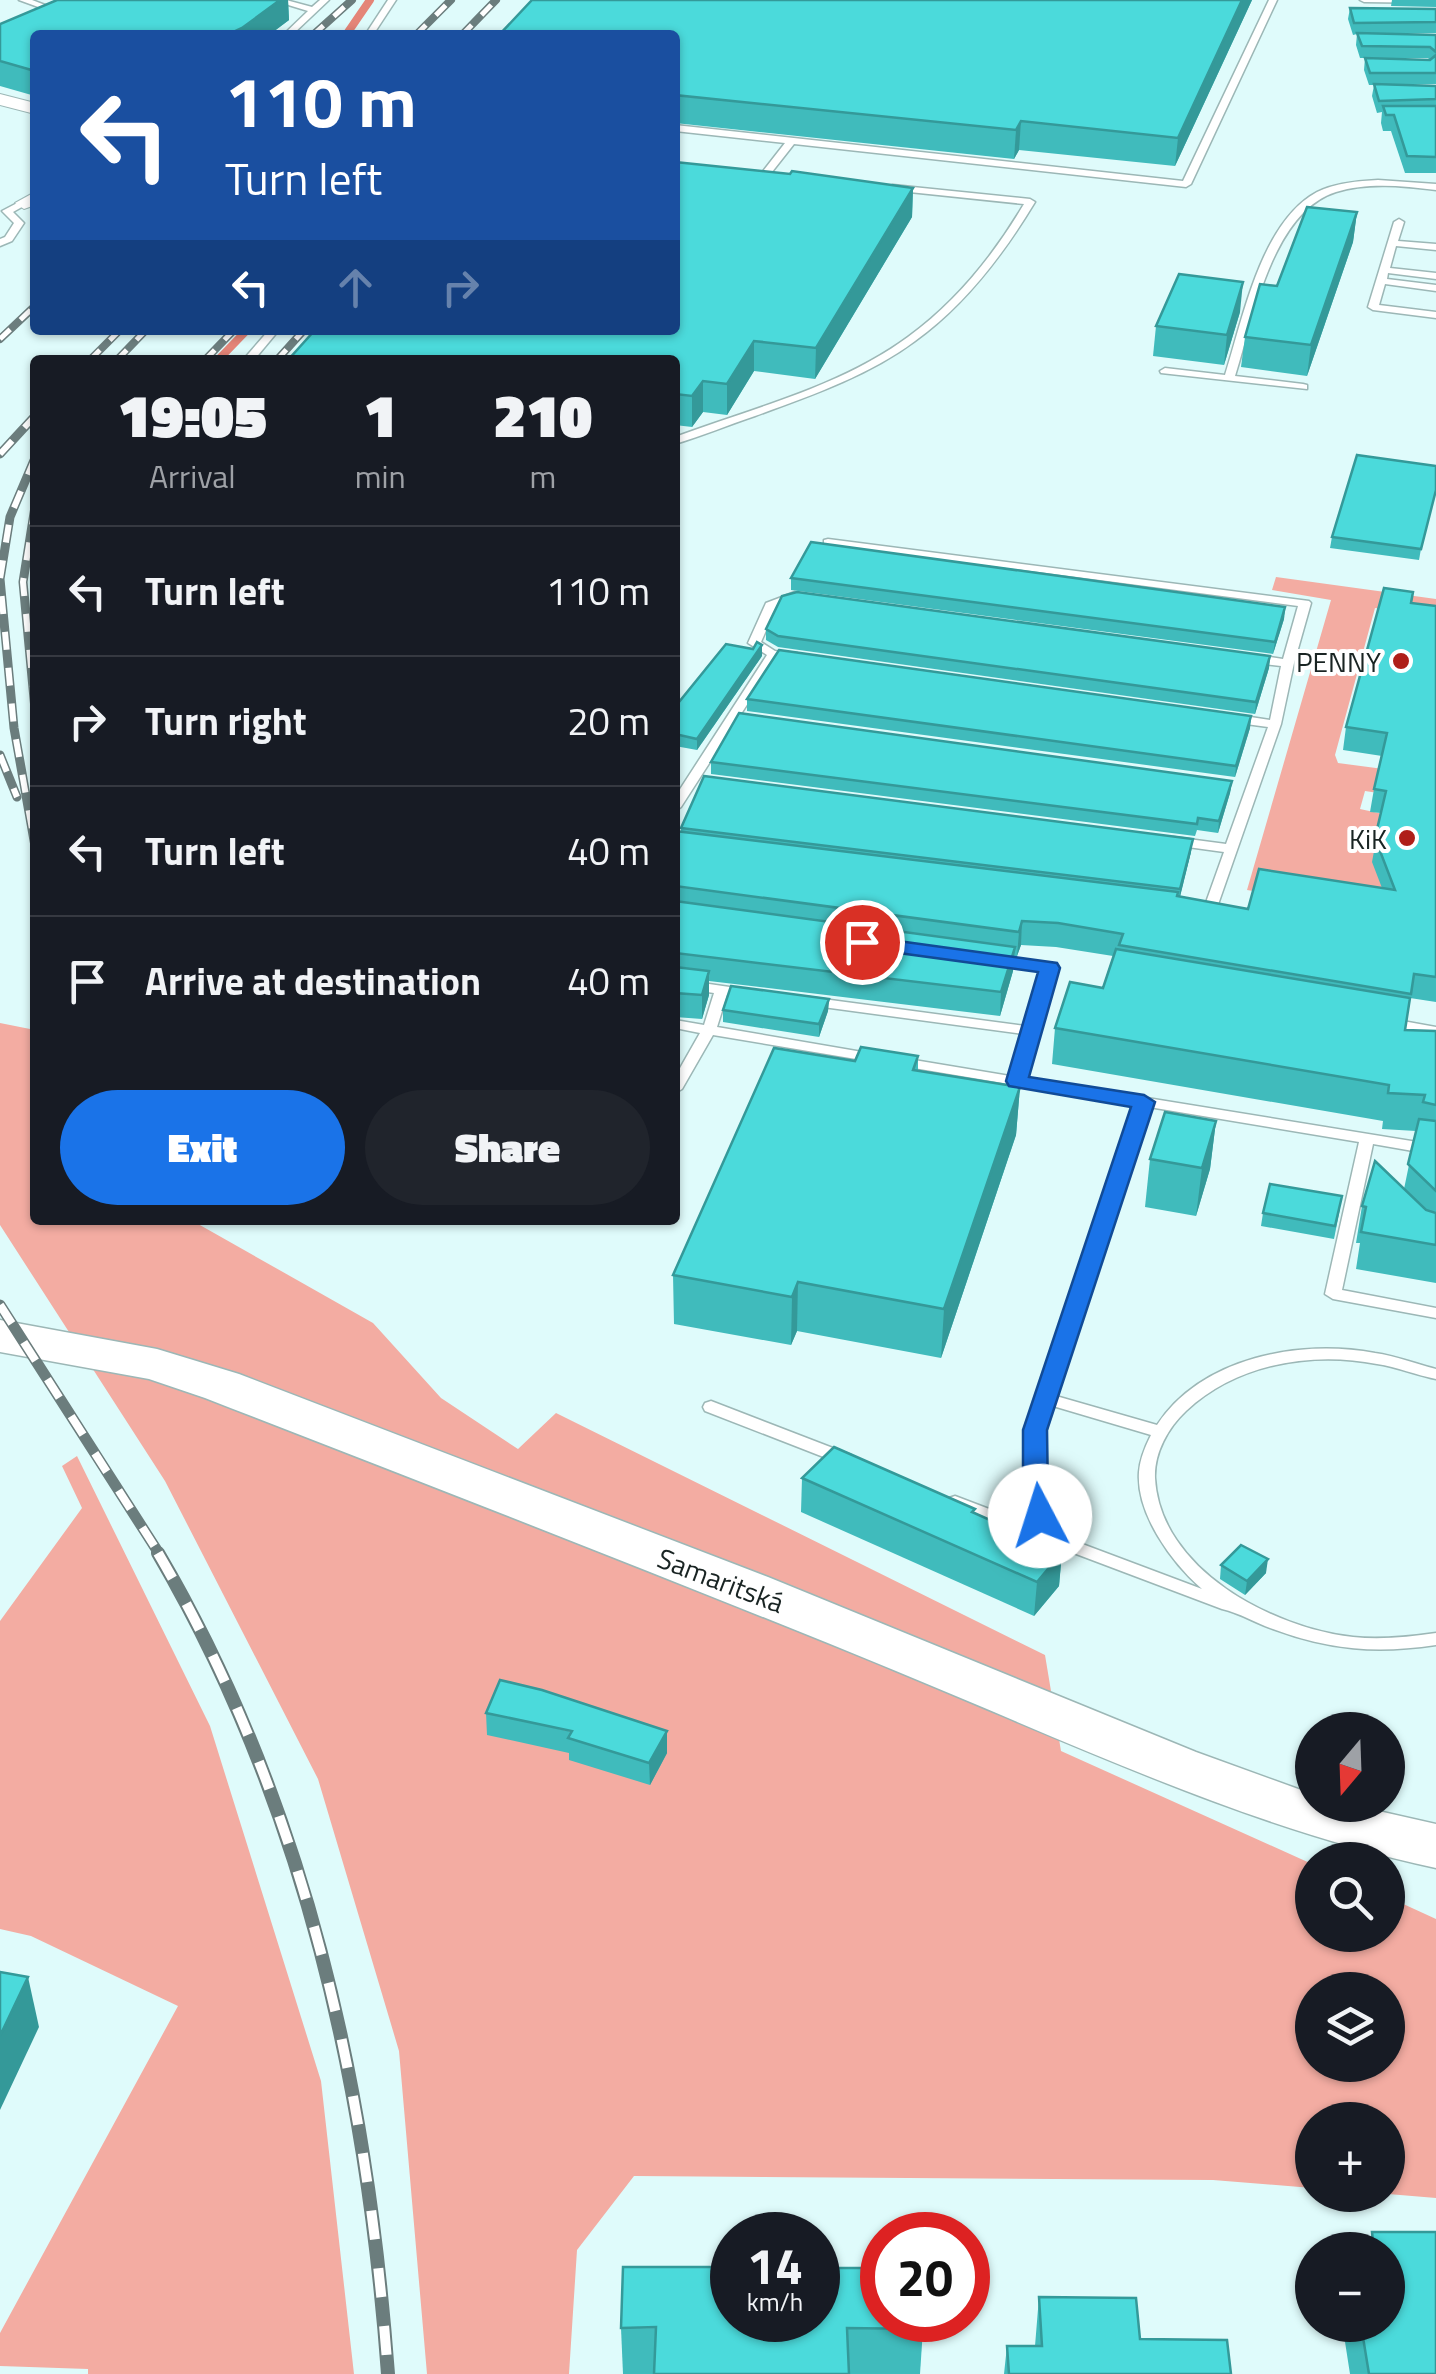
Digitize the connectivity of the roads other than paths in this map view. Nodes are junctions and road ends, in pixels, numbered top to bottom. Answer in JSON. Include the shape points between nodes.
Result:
{"nodes":[{"id":1,"x":22,"y":0,"type":"edge"},
{"id":2,"x":276,"y":0,"type":"edge"},
{"id":3,"x":326,"y":0,"type":"edge"},
{"id":4,"x":392,"y":0,"type":"edge"},
{"id":5,"x":1273,"y":0,"type":"edge"},
{"id":6,"x":1364,"y":0,"type":"edge"},
{"id":7,"x":1436,"y":1,"type":"edge"},
{"id":8,"x":314,"y":10,"type":"junction"},
{"id":9,"x":42,"y":15,"type":"edge"},
{"id":10,"x":292,"y":30,"type":"edge"},
{"id":11,"x":372,"y":30,"type":"edge"},
{"id":12,"x":0,"y":98,"type":"edge"},
{"id":13,"x":30,"y":107,"type":"edge"},
{"id":14,"x":680,"y":129,"type":"edge"},
{"id":15,"x":791,"y":140,"type":"junction"},
{"id":16,"x":750,"y":174,"type":"edge"},
{"id":17,"x":765,"y":175,"type":"junction"},
{"id":18,"x":784,"y":177,"type":"edge"},
{"id":19,"x":878,"y":187,"type":"edge"},
{"id":20,"x":1436,"y":187,"type":"edge"},
{"id":21,"x":0,"y":196,"type":"edge"},
{"id":22,"x":29,"y":200,"type":"edge"},
{"id":23,"x":1399,"y":222,"type":"dead end"},
{"id":24,"x":1393,"y":242,"type":"junction"},
{"id":25,"x":0,"y":243,"type":"edge"},
{"id":26,"x":1436,"y":248,"type":"edge"},
{"id":27,"x":1382,"y":275,"type":"junction"},
{"id":28,"x":1436,"y":276,"type":"edge"},
{"id":29,"x":1436,"y":288,"type":"edge"},
{"id":30,"x":1436,"y":315,"type":"edge"},
{"id":31,"x":270,"y":335,"type":"edge"},
{"id":32,"x":252,"y":355,"type":"edge"},
{"id":33,"x":1165,"y":371,"type":"dead end"},
{"id":34,"x":1229,"y":378,"type":"junction"},
{"id":35,"x":1303,"y":387,"type":"dead end"},
{"id":36,"x":680,"y":440,"type":"edge"},
{"id":37,"x":828,"y":542,"type":"edge"},
{"id":38,"x":817,"y":598,"type":"edge"},
{"id":39,"x":774,"y":654,"type":"junction"},
{"id":40,"x":1229,"y":655,"type":"edge"},
{"id":41,"x":812,"y":659,"type":"edge"},
{"id":42,"x":1288,"y":663,"type":"junction"},
{"id":43,"x":1218,"y":716,"type":"edge"},
{"id":44,"x":733,"y":717,"type":"junction"},
{"id":45,"x":752,"y":720,"type":"edge"},
{"id":46,"x":1276,"y":724,"type":"junction"},
{"id":47,"x":693,"y":780,"type":"junction"},
{"id":48,"x":712,"y":782,"type":"edge"},
{"id":49,"x":1234,"y":786,"type":"edge"},
{"id":50,"x":1253,"y":788,"type":"junction"},
{"id":51,"x":680,"y":800,"type":"edge"},
{"id":52,"x":1154,"y":839,"type":"edge"},
{"id":53,"x":1231,"y":849,"type":"junction"},
{"id":54,"x":1189,"y":910,"type":"edge"},
{"id":55,"x":971,"y":957,"type":"edge"},
{"id":56,"x":680,"y":984,"type":"edge"},
{"id":57,"x":722,"y":990,"type":"junction"},
{"id":58,"x":760,"y":995,"type":"edge"},
{"id":59,"x":799,"y":1000,"type":"edge"},
{"id":60,"x":1378,"y":1021,"type":"edge"},
{"id":61,"x":680,"y":1025,"type":"edge"},
{"id":62,"x":709,"y":1030,"type":"junction"},
{"id":63,"x":1436,"y":1030,"type":"edge"},
{"id":64,"x":1031,"y":1031,"type":"junction"},
{"id":65,"x":680,"y":1072,"type":"edge"},
{"id":66,"x":1016,"y":1081,"type":"junction"},
{"id":67,"x":1144,"y":1102,"type":"junction"},
{"id":68,"x":1367,"y":1138,"type":"junction"},
{"id":69,"x":1436,"y":1150,"type":"edge"},
{"id":70,"x":1359,"y":1173,"type":"junction"},
{"id":71,"x":1373,"y":1186,"type":"edge"},
{"id":72,"x":1436,"y":1312,"type":"edge"},
{"id":73,"x":0,"y":1336,"type":"edge"},
{"id":74,"x":1436,"y":1374,"type":"edge"},
{"id":75,"x":1047,"y":1399,"type":"junction"},
{"id":76,"x":712,"y":1407,"type":"dead end"},
{"id":77,"x":1158,"y":1431,"type":"junction"},
{"id":78,"x":860,"y":1465,"type":"edge"},
{"id":79,"x":934,"y":1494,"type":"edge"},
{"id":80,"x":1045,"y":1536,"type":"junction"},
{"id":81,"x":1256,"y":1616,"type":"junction"},
{"id":82,"x":1436,"y":1639,"type":"edge"},
{"id":83,"x":1436,"y":1846,"type":"edge"}],
"edges":[{"from":1,"to":9,"type":"lane"},
{"from":2,"to":8,"type":"lane"},
{"from":3,"to":8,"type":"lane"},
{"from":4,"to":11,"type":"lane"},
{"from":5,"to":15,"type":"lane","via":[[1186,184]]},
{"from":6,"to":7,"type":"lane"},
{"from":8,"to":10,"type":"lane"},
{"from":12,"to":13,"type":"street"},
{"from":14,"to":15,"type":"lane"},
{"from":15,"to":17,"type":"lane"},
{"from":16,"to":17,"type":"lane"},
{"from":17,"to":18,"type":"lane"},
{"from":19,"to":36,"type":"lane","via":[[1030,202],[1012,234],[956,298],[907,342],[857,370]]},
{"from":20,"to":34,"type":"lane","via":[[1362,183],[1316,196],[1280,234]]},
{"from":21,"to":22,"type":"lane"},
{"from":22,"to":25,"type":"lane","via":[[7,211],[19,223]]},
{"from":23,"to":24,"type":"lane"},
{"from":24,"to":26,"type":"lane"},
{"from":24,"to":27,"type":"lane"},
{"from":27,"to":28,"type":"lane"},
{"from":27,"to":29,"type":"lane"},
{"from":27,"to":30,"type":"lane","via":[[1372,308]]},
{"from":31,"to":32,"type":"lane"},
{"from":33,"to":34,"type":"lane"},
{"from":34,"to":35,"type":"lane"},
{"from":37,"to":42,"type":"lane","via":[[1305,603]]},
{"from":38,"to":39,"type":"lane","via":[[772,603],[754,643]]},
{"from":39,"to":41,"type":"lane"},
{"from":39,"to":44,"type":"lane"},
{"from":40,"to":42,"type":"lane"},
{"from":42,"to":46,"type":"lane"},
{"from":43,"to":46,"type":"lane"},
{"from":44,"to":45,"type":"lane"},
{"from":44,"to":47,"type":"lane"},
{"from":46,"to":50,"type":"lane"},
{"from":47,"to":48,"type":"lane"},
{"from":47,"to":51,"type":"lane"},
{"from":49,"to":50,"type":"lane"},
{"from":50,"to":53,"type":"lane"},
{"from":52,"to":53,"type":"lane"},
{"from":53,"to":54,"type":"lane","via":[[1208,912]]},
{"from":55,"to":64,"type":"lane","via":[[1050,968]]},
{"from":56,"to":57,"type":"lane"},
{"from":57,"to":58,"type":"lane"},
{"from":57,"to":62,"type":"lane"},
{"from":59,"to":64,"type":"lane"},
{"from":60,"to":63,"type":"lane"},
{"from":61,"to":62,"type":"lane"},
{"from":62,"to":65,"type":"lane"},
{"from":62,"to":66,"type":"lane"},
{"from":64,"to":66,"type":"lane"},
{"from":66,"to":67,"type":"lane"},
{"from":67,"to":68,"type":"lane"},
{"from":67,"to":75,"type":"lane"},
{"from":68,"to":69,"type":"lane"},
{"from":68,"to":70,"type":"lane"},
{"from":70,"to":71,"type":"lane"},
{"from":70,"to":72,"type":"lane","via":[[1333,1294]]},
{"from":73,"to":83,"type":"main road","name":"Samaritská","via":[[106,1354],[222,1386],[1203,1774],[1352,1828]]},
{"from":74,"to":77,"type":"lane","via":[[1370,1357],[1303,1355],[1241,1367],[1191,1394]]},
{"from":75,"to":77,"type":"lane"},
{"from":75,"to":80,"type":"lane","via":[[1035,1430],[1036,1495]]},
{"from":76,"to":78,"type":"lane"},
{"from":77,"to":81,"type":"lane","via":[[1146,1478],[1160,1529],[1198,1577]]},
{"from":79,"to":80,"type":"lane"},
{"from":80,"to":81,"type":"lane"},
{"from":81,"to":82,"type":"lane","via":[[1320,1638],[1389,1645]]}]}
